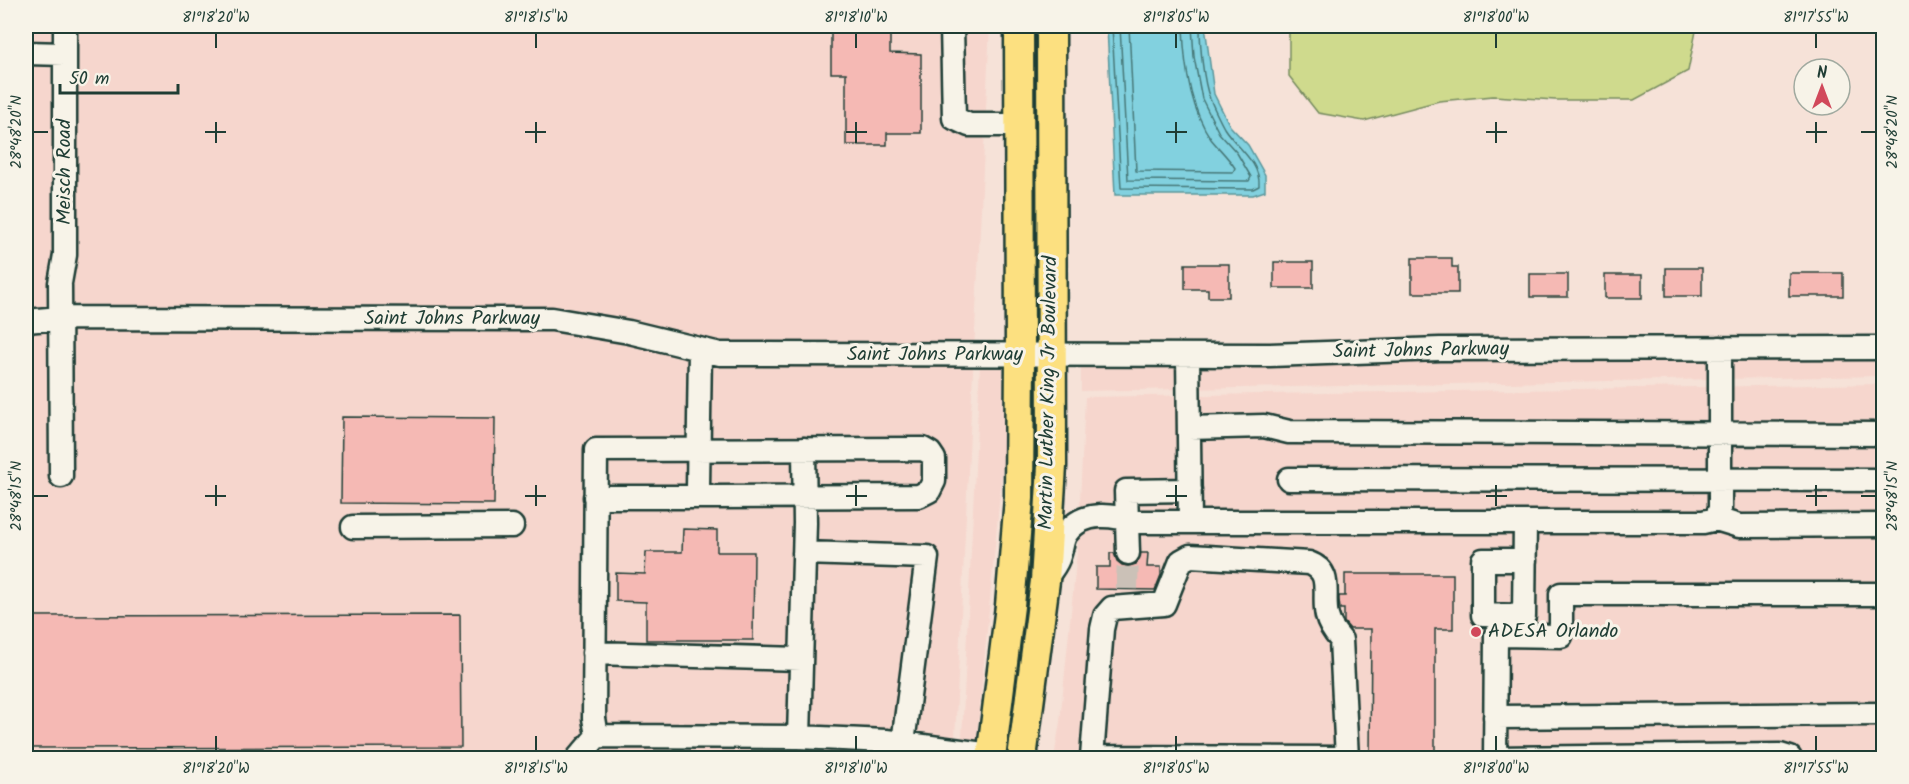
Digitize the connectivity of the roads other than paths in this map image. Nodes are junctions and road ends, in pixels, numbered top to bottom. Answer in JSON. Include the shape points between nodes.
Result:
{"nodes":[{"id":1,"x":65,"y":26,"type":"edge"},
{"id":2,"x":952,"y":26,"type":"edge"},
{"id":3,"x":1019,"y":26,"type":"edge"},
{"id":4,"x":1038,"y":26,"type":"edge"},
{"id":5,"x":1051,"y":26,"type":"edge"},
{"id":6,"x":26,"y":53,"type":"edge"},
{"id":7,"x":65,"y":54,"type":"junction"},
{"id":8,"x":1051,"y":75,"type":"junction"},
{"id":9,"x":1019,"y":125,"type":"junction"},
{"id":10,"x":60,"y":318,"type":"junction"},
{"id":11,"x":26,"y":321,"type":"edge"},
{"id":12,"x":1720,"y":348,"type":"junction"},
{"id":13,"x":1884,"y":348,"type":"edge"},
{"id":14,"x":700,"y":350,"type":"junction"},
{"id":15,"x":1020,"y":356,"type":"junction"},
{"id":16,"x":1052,"y":356,"type":"junction"},
{"id":17,"x":1188,"y":356,"type":"junction"},
{"id":18,"x":1189,"y":428,"type":"junction"},
{"id":19,"x":1720,"y":434,"type":"junction"},
{"id":20,"x":1884,"y":434,"type":"edge"},
{"id":21,"x":698,"y":449,"type":"junction"},
{"id":22,"x":804,"y":449,"type":"junction"},
{"id":23,"x":61,"y":476,"type":"dead end"},
{"id":24,"x":1289,"y":479,"type":"dead end"},
{"id":25,"x":1884,"y":480,"type":"edge"},
{"id":26,"x":1720,"y":481,"type":"junction"},
{"id":27,"x":1190,"y":490,"type":"junction"},
{"id":28,"x":595,"y":497,"type":"junction"},
{"id":29,"x":712,"y":497,"type":"junction"},
{"id":30,"x":804,"y":497,"type":"junction"},
{"id":31,"x":1126,"y":519,"type":"junction"},
{"id":32,"x":1716,"y":519,"type":"junction"},
{"id":33,"x":1190,"y":522,"type":"junction"},
{"id":34,"x":1525,"y":522,"type":"junction"},
{"id":35,"x":1884,"y":525,"type":"edge"},
{"id":36,"x":512,"y":526,"type":"dead end"},
{"id":37,"x":353,"y":527,"type":"dead end"},
{"id":38,"x":804,"y":553,"type":"junction"},
{"id":39,"x":1128,"y":553,"type":"tunnel mouth"},
{"id":40,"x":1525,"y":560,"type":"dead end"},
{"id":41,"x":1045,"y":581,"type":"junction"},
{"id":42,"x":1884,"y":594,"type":"edge"},
{"id":43,"x":594,"y":653,"type":"junction"},
{"id":44,"x":801,"y":659,"type":"junction"},
{"id":45,"x":1884,"y":714,"type":"edge"},
{"id":46,"x":1496,"y":717,"type":"junction"},
{"id":47,"x":1028,"y":719,"type":"junction"},
{"id":48,"x":597,"y":736,"type":"junction"},
{"id":49,"x":799,"y":737,"type":"junction"},
{"id":50,"x":903,"y":743,"type":"junction"},
{"id":51,"x":992,"y":751,"type":"edge"},
{"id":52,"x":1092,"y":758,"type":"edge"},
{"id":53,"x":1347,"y":758,"type":"edge"},
{"id":54,"x":1495,"y":758,"type":"edge"},
{"id":55,"x":578,"y":759,"type":"edge"},
{"id":56,"x":1022,"y":759,"type":"edge"},
{"id":57,"x":1790,"y":759,"type":"edge"}],
"edges":[{"from":1,"to":7,"type":"street","name":"Meisch Road"},
{"from":2,"to":9,"type":"street","via":[[954,118],[969,125]]},
{"from":3,"to":9,"type":"main road","name":"Martin Luther King Jr Boulevard"},
{"from":4,"to":8,"type":"main road","via":[[1039,53]]},
{"from":5,"to":8,"type":"main road","name":"Martin Luther King Jr Boulevard"},
{"from":6,"to":7,"type":"street"},
{"from":7,"to":10,"type":"street","name":"Meisch Road","via":[[65,255]]},
{"from":8,"to":16,"type":"main road","name":"Martin Luther King Jr Boulevard"},
{"from":9,"to":15,"type":"main road","name":"Martin Luther King Jr Boulevard"},
{"from":10,"to":11,"type":"street","name":"Saint Johns Parkway"},
{"from":10,"to":14,"type":"street","name":"Saint Johns Parkway","via":[[552,319]]},
{"from":10,"to":23,"type":"street","name":"Meisch Road"},
{"from":12,"to":13,"type":"street","name":"Saint Johns Parkway"},
{"from":12,"to":17,"type":"street","name":"Saint Johns Parkway","via":[[1440,349]]},
{"from":12,"to":19,"type":"street"},
{"from":14,"to":15,"type":"street","name":"Saint Johns Parkway","via":[[720,354]]},
{"from":14,"to":21,"type":"street"},
{"from":15,"to":16,"type":"street","name":"Saint Johns Parkway"},
{"from":15,"to":51,"type":"main road","name":"Martin Luther King Jr Boulevard","via":[[1018,498],[1010,606]]},
{"from":16,"to":17,"type":"street","name":"Saint Johns Parkway"},
{"from":16,"to":41,"type":"main road","name":"Martin Luther King Jr Boulevard","via":[[1052,466]]},
{"from":17,"to":18,"type":"street"},
{"from":18,"to":19,"type":"street"},
{"from":18,"to":27,"type":"street"},
{"from":19,"to":20,"type":"street"},
{"from":19,"to":26,"type":"street"},
{"from":21,"to":22,"type":"street"},
{"from":21,"to":28,"type":"street","via":[[596,450]]},
{"from":21,"to":29,"type":"street","via":[[698,488]]},
{"from":22,"to":30,"type":"street"},
{"from":22,"to":30,"type":"street","via":[[923,449],[934,459],[934,481],[929,491],[920,496]]},
{"from":24,"to":26,"type":"street"},
{"from":25,"to":26,"type":"street"},
{"from":26,"to":32,"type":"street"},
{"from":27,"to":31,"type":"street","via":[[1126,491]]},
{"from":27,"to":33,"type":"street"},
{"from":28,"to":29,"type":"street"},
{"from":28,"to":43,"type":"street"},
{"from":29,"to":30,"type":"street"},
{"from":30,"to":38,"type":"street"},
{"from":31,"to":33,"type":"street"},
{"from":31,"to":39,"type":"street"},
{"from":31,"to":41,"type":"street","via":[[1093,516],[1076,522],[1065,535],[1059,557]]},
{"from":32,"to":34,"type":"street"},
{"from":32,"to":35,"type":"street","via":[[1739,526]]},
{"from":33,"to":34,"type":"street"},
{"from":34,"to":40,"type":"street"},
{"from":36,"to":37,"type":"street"},
{"from":38,"to":44,"type":"street"},
{"from":38,"to":50,"type":"street","via":[[927,557]]},
{"from":41,"to":47,"type":"main road","name":"Martin Luther King Jr Boulevard"},
{"from":42,"to":46,"type":"street","via":[[1561,594],[1561,636],[1496,635]]},
{"from":43,"to":44,"type":"street"},
{"from":43,"to":48,"type":"street"},
{"from":44,"to":49,"type":"street"},
{"from":45,"to":46,"type":"street"},
{"from":46,"to":54,"type":"street"},
{"from":47,"to":51,"type":"main road"},
{"from":47,"to":56,"type":"main road","name":"Martin Luther King Jr Boulevard"},
{"from":48,"to":49,"type":"street"},
{"from":48,"to":55,"type":"street"},
{"from":49,"to":50,"type":"street"},
{"from":50,"to":51,"type":"street"},
{"from":52,"to":53,"type":"street"},
{"from":52,"to":53,"type":"street","via":[[1105,616],[1126,598],[1164,604],[1181,561],[1190,556],[1308,563],[1318,566],[1325,575],[1327,615],[1341,640]]},
{"from":54,"to":57,"type":"street","via":[[1780,755]]}]}
